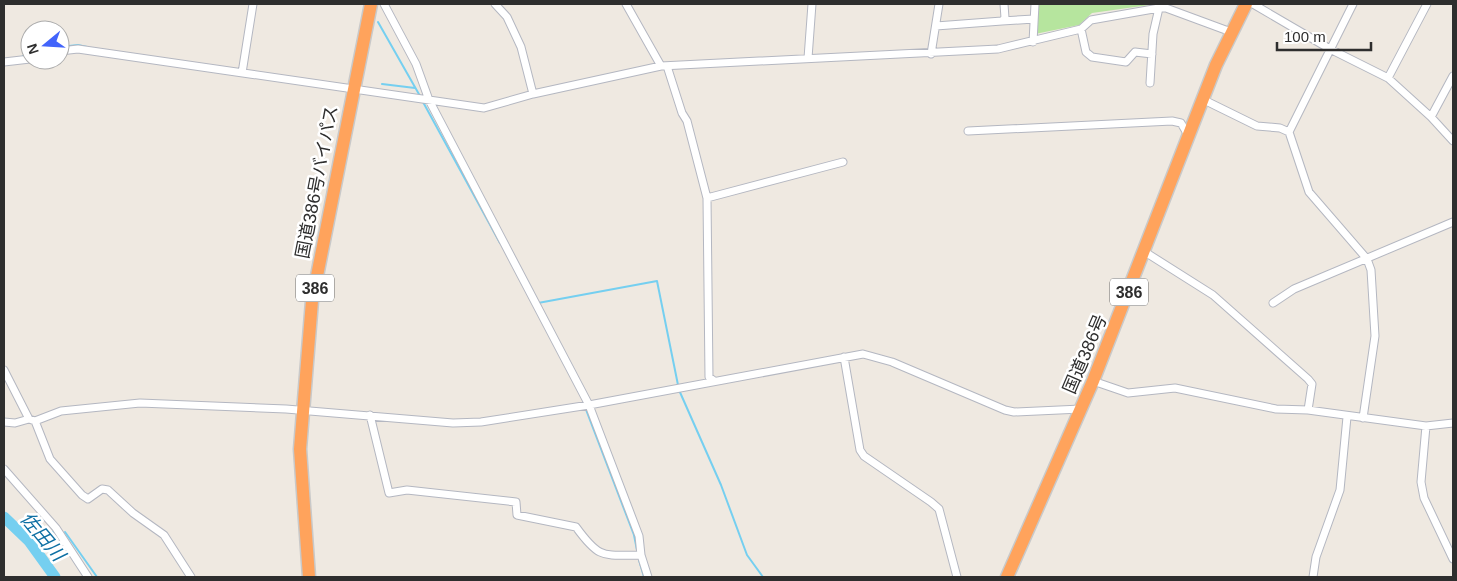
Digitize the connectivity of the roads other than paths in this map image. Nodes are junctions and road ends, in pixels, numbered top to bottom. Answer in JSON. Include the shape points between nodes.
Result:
{"nodes":[{"id":1,"x":253,"y":4,"type":"edge"},
{"id":2,"x":371,"y":4,"type":"edge"},
{"id":3,"x":384,"y":4,"type":"edge"},
{"id":4,"x":495,"y":4,"type":"edge"},
{"id":5,"x":626,"y":4,"type":"edge"},
{"id":6,"x":812,"y":4,"type":"edge"},
{"id":7,"x":939,"y":4,"type":"edge"},
{"id":8,"x":1004,"y":4,"type":"edge"},
{"id":9,"x":1034,"y":4,"type":"edge"},
{"id":10,"x":1181,"y":4,"type":"edge"},
{"id":11,"x":1246,"y":4,"type":"edge"},
{"id":12,"x":1253,"y":4,"type":"edge"},
{"id":13,"x":1353,"y":4,"type":"edge"},
{"id":14,"x":1427,"y":4,"type":"edge"},
{"id":15,"x":1159,"y":8,"type":"junction"},
{"id":16,"x":1178,"y":13,"type":"junction"},
{"id":17,"x":1034,"y":19,"type":"junction"},
{"id":18,"x":1002,"y":21,"type":"junction"},
{"id":19,"x":936,"y":26,"type":"junction"},
{"id":20,"x":1081,"y":28,"type":"junction"},
{"id":21,"x":1231,"y":32,"type":"junction"},
{"id":22,"x":1033,"y":41,"type":"junction"},
{"id":23,"x":1330,"y":49,"type":"junction"},
{"id":24,"x":70,"y":50,"type":"edge"},
{"id":25,"x":932,"y":54,"type":"junction"},
{"id":26,"x":1152,"y":54,"type":"junction"},
{"id":27,"x":808,"y":58,"type":"junction"},
{"id":28,"x":20,"y":60,"type":"edge"},
{"id":29,"x":4,"y":62,"type":"edge"},
{"id":30,"x":664,"y":66,"type":"junction"},
{"id":31,"x":243,"y":71,"type":"junction"},
{"id":32,"x":1453,"y":76,"type":"edge"},
{"id":33,"x":1388,"y":78,"type":"junction"},
{"id":34,"x":1150,"y":84,"type":"dead end"},
{"id":35,"x":354,"y":90,"type":"junction"},
{"id":36,"x":533,"y":94,"type":"junction"},
{"id":37,"x":1202,"y":99,"type":"junction"},
{"id":38,"x":428,"y":100,"type":"junction"},
{"id":39,"x":1431,"y":117,"type":"junction"},
{"id":40,"x":968,"y":131,"type":"dead end"},
{"id":41,"x":1289,"y":132,"type":"junction"},
{"id":42,"x":1188,"y":135,"type":"junction"},
{"id":43,"x":1453,"y":141,"type":"edge"},
{"id":44,"x":843,"y":162,"type":"dead end"},
{"id":45,"x":707,"y":198,"type":"junction"},
{"id":46,"x":1453,"y":222,"type":"edge"},
{"id":47,"x":1145,"y":252,"type":"junction"},
{"id":48,"x":1366,"y":259,"type":"junction"},
{"id":49,"x":1273,"y":304,"type":"dead end"},
{"id":50,"x":844,"y":357,"type":"junction"},
{"id":51,"x":4,"y":370,"type":"edge"},
{"id":52,"x":713,"y":380,"type":"junction"},
{"id":53,"x":1093,"y":380,"type":"junction"},
{"id":54,"x":589,"y":404,"type":"junction"},
{"id":55,"x":1081,"y":409,"type":"junction"},
{"id":56,"x":1308,"y":410,"type":"junction"},
{"id":57,"x":302,"y":411,"type":"junction"},
{"id":58,"x":370,"y":415,"type":"junction"},
{"id":59,"x":1347,"y":417,"type":"junction"},
{"id":60,"x":1363,"y":418,"type":"junction"},
{"id":61,"x":32,"y":420,"type":"junction"},
{"id":62,"x":4,"y":422,"type":"edge"},
{"id":63,"x":1453,"y":423,"type":"edge"},
{"id":64,"x":1426,"y":426,"type":"junction"},
{"id":65,"x":4,"y":469,"type":"edge"},
{"id":66,"x":641,"y":555,"type":"junction"},
{"id":67,"x":1453,"y":559,"type":"edge"},
{"id":68,"x":88,"y":577,"type":"edge"},
{"id":69,"x":191,"y":577,"type":"edge"},
{"id":70,"x":309,"y":577,"type":"edge"},
{"id":71,"x":648,"y":577,"type":"edge"},
{"id":72,"x":957,"y":577,"type":"edge"},
{"id":73,"x":1007,"y":577,"type":"edge"},
{"id":74,"x":1313,"y":577,"type":"edge"}],
"edges":[{"from":1,"to":31,"type":"street"},
{"from":2,"to":35,"type":"highway","name":"国道386号バイパス","number":"386"},
{"from":3,"to":38,"type":"street","via":[[416,64]]},
{"from":4,"to":36,"type":"street","via":[[507,17],[521,47]]},
{"from":5,"to":30,"type":"street"},
{"from":6,"to":27,"type":"street"},
{"from":7,"to":19,"type":"street"},
{"from":8,"to":18,"type":"street","via":[[1005,18]]},
{"from":9,"to":17,"type":"street"},
{"from":10,"to":16,"type":"street"},
{"from":11,"to":21,"type":"highway","name":"国道386号","number":"386"},
{"from":12,"to":23,"type":"street"},
{"from":13,"to":23,"type":"street"},
{"from":14,"to":33,"type":"street"},
{"from":15,"to":16,"type":"street"},
{"from":15,"to":20,"type":"street","via":[[1091,20]]},
{"from":15,"to":26,"type":"street"},
{"from":16,"to":21,"type":"street"},
{"from":17,"to":18,"type":"street"},
{"from":17,"to":22,"type":"street"},
{"from":18,"to":19,"type":"street"},
{"from":19,"to":25,"type":"street"},
{"from":20,"to":22,"type":"street"},
{"from":20,"to":26,"type":"street","via":[[1086,52],[1092,57],[1126,62],[1135,52]]},
{"from":21,"to":37,"type":"highway","name":"国道386号","number":"386"},
{"from":22,"to":25,"type":"street","via":[[998,49]]},
{"from":23,"to":33,"type":"street"},
{"from":23,"to":41,"type":"street"},
{"from":24,"to":31,"type":"street"},
{"from":25,"to":27,"type":"street"},
{"from":26,"to":34,"type":"street"},
{"from":27,"to":30,"type":"street"},
{"from":28,"to":29,"type":"street"},
{"from":30,"to":36,"type":"street"},
{"from":30,"to":45,"type":"street","via":[[687,121]]},
{"from":31,"to":35,"type":"street"},
{"from":32,"to":39,"type":"street"},
{"from":33,"to":39,"type":"street"},
{"from":35,"to":38,"type":"street"},
{"from":35,"to":57,"type":"highway","name":"国道386号バイパス","number":"386","via":[[314,292]]},
{"from":36,"to":38,"type":"street","via":[[484,108]]},
{"from":37,"to":41,"type":"street","via":[[1257,126]]},
{"from":37,"to":42,"type":"highway","name":"国道386号","number":"386"},
{"from":38,"to":54,"type":"street"},
{"from":39,"to":43,"type":"street"},
{"from":40,"to":42,"type":"street","via":[[1172,121],[1181,123]]},
{"from":41,"to":48,"type":"street","via":[[1309,192]]},
{"from":42,"to":47,"type":"highway","name":"国道386号","number":"386"},
{"from":44,"to":45,"type":"street"},
{"from":45,"to":52,"type":"street","via":[[709,377]]},
{"from":46,"to":48,"type":"street"},
{"from":47,"to":53,"type":"highway","name":"国道386号","number":"386"},
{"from":47,"to":56,"type":"street","via":[[1214,295],[1308,379],[1312,384]]},
{"from":48,"to":49,"type":"street","via":[[1294,289]]},
{"from":48,"to":60,"type":"street","via":[[1373,277],[1376,336]]},
{"from":50,"to":52,"type":"street"},
{"from":50,"to":55,"type":"street","via":[[864,354],[892,362],[1014,412]]},
{"from":50,"to":72,"type":"street","via":[[860,450],[938,509]]},
{"from":51,"to":61,"type":"street"},
{"from":52,"to":54,"type":"street"},
{"from":53,"to":55,"type":"highway","name":"国道386号","number":"386"},
{"from":53,"to":56,"type":"street","via":[[1128,393],[1174,388],[1276,409]]},
{"from":54,"to":58,"type":"street","via":[[470,423]]},
{"from":54,"to":66,"type":"street","via":[[639,536]]},
{"from":55,"to":73,"type":"highway","name":"国道386号","number":"386"},
{"from":56,"to":59,"type":"street"},
{"from":57,"to":58,"type":"street"},
{"from":57,"to":61,"type":"street","via":[[140,403],[61,411]]},
{"from":57,"to":70,"type":"highway","name":"国道386号バイパス","number":"386","via":[[300,449]]},
{"from":58,"to":66,"type":"street","via":[[390,493],[407,490],[516,502],[516,514],[576,527],[590,547],[602,555]]},
{"from":59,"to":60,"type":"street"},
{"from":59,"to":74,"type":"street","via":[[1340,490],[1316,557]]},
{"from":60,"to":64,"type":"street"},
{"from":61,"to":62,"type":"street"},
{"from":61,"to":69,"type":"street","via":[[50,459],[82,495],[88,499],[108,490],[164,535]]},
{"from":63,"to":64,"type":"street"},
{"from":64,"to":67,"type":"street","via":[[1421,482],[1424,498]]},
{"from":65,"to":68,"type":"street","via":[[56,528]]},
{"from":66,"to":71,"type":"street"}]}
